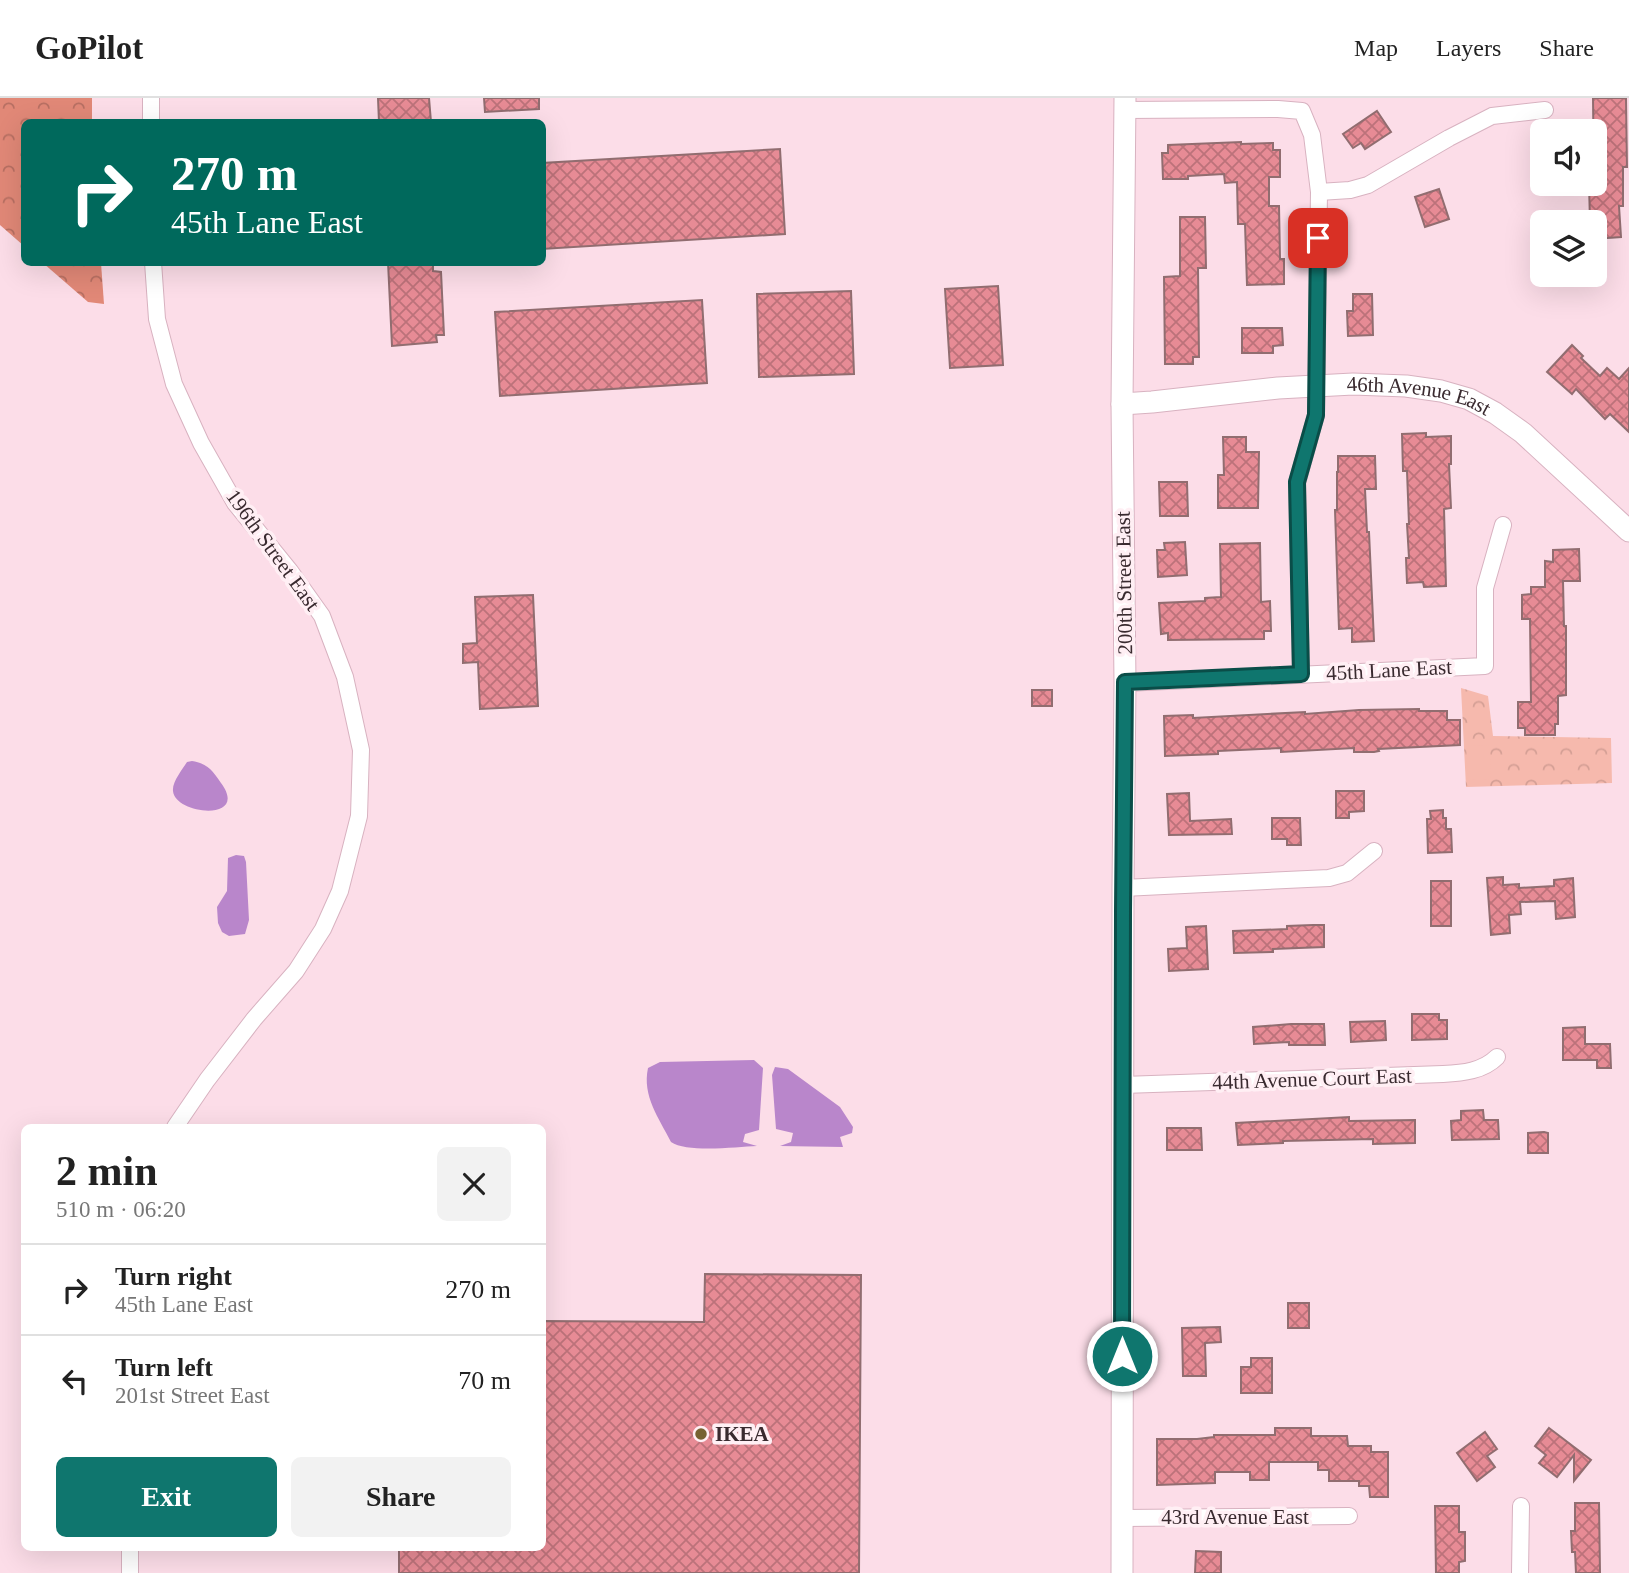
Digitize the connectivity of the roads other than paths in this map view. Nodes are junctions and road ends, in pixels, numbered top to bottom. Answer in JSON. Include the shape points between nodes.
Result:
{"nodes":[{"id":1,"x":151,"y":98,"type":"edge"},
{"id":2,"x":1125,"y":104,"type":"edge"},
{"id":3,"x":1545,"y":110,"type":"dead end"},
{"id":4,"x":151,"y":119,"type":"edge"},
{"id":5,"x":1319,"y":192,"type":"junction"},
{"id":6,"x":153,"y":266,"type":"edge"},
{"id":7,"x":1316,"y":386,"type":"junction"},
{"id":8,"x":1122,"y":404,"type":"junction"},
{"id":9,"x":1503,"y":525,"type":"dead end"},
{"id":10,"x":1629,"y":531,"type":"edge"},
{"id":11,"x":1301,"y":674,"type":"junction"},
{"id":12,"x":1125,"y":682,"type":"junction"},
{"id":13,"x":1374,"y":851,"type":"dead end"},
{"id":14,"x":1123,"y":888,"type":"junction"},
{"id":15,"x":1497,"y":1057,"type":"dead end"},
{"id":16,"x":1123,"y":1085,"type":"junction"},
{"id":17,"x":178,"y":1124,"type":"edge"},
{"id":18,"x":1521,"y":1506,"type":"dead end"},
{"id":19,"x":1349,"y":1516,"type":"dead end"},
{"id":20,"x":1122,"y":1518,"type":"junction"},
{"id":21,"x":130,"y":1551,"type":"edge"},
{"id":22,"x":130,"y":1573,"type":"edge"},
{"id":23,"x":1122,"y":1573,"type":"edge"},
{"id":24,"x":1520,"y":1573,"type":"edge"}],
"edges":[{"from":1,"to":4,"type":"street"},
{"from":2,"to":5,"type":"street","via":[[1302,111],[1312,135]]},
{"from":2,"to":8,"type":"street","name":"200th Street East"},
{"from":3,"to":5,"type":"street","via":[[1492,116],[1368,185]]},
{"from":5,"to":7,"type":"street"},
{"from":6,"to":17,"type":"street","name":"196th Street East","via":[[157,319],[174,384],[235,503],[321,616],[345,677],[361,750],[359,816],[340,891],[323,929]]},
{"from":7,"to":8,"type":"street","name":"46th Avenue East"},
{"from":7,"to":10,"type":"street","name":"46th Avenue East","via":[[1406,386],[1469,399],[1523,433]]},
{"from":7,"to":11,"type":"street","via":[[1316,415],[1297,482]]},
{"from":8,"to":12,"type":"street","name":"200th Street East"},
{"from":9,"to":11,"type":"street","name":"45th Lane East","via":[[1485,588],[1485,666]]},
{"from":11,"to":12,"type":"street","name":"45th Lane East"},
{"from":12,"to":14,"type":"street","name":"200th Street East"},
{"from":13,"to":14,"type":"street","via":[[1347,873],[1329,878]]},
{"from":14,"to":16,"type":"street","name":"200th Street East"},
{"from":15,"to":16,"type":"street","name":"44th Avenue Court East","via":[[1489,1065],[1443,1074]]},
{"from":16,"to":20,"type":"street","name":"200th Street East"},
{"from":18,"to":24,"type":"street"},
{"from":19,"to":20,"type":"street","name":"43rd Avenue East"},
{"from":20,"to":23,"type":"street","name":"200th Street East"},
{"from":21,"to":22,"type":"street"}]}
